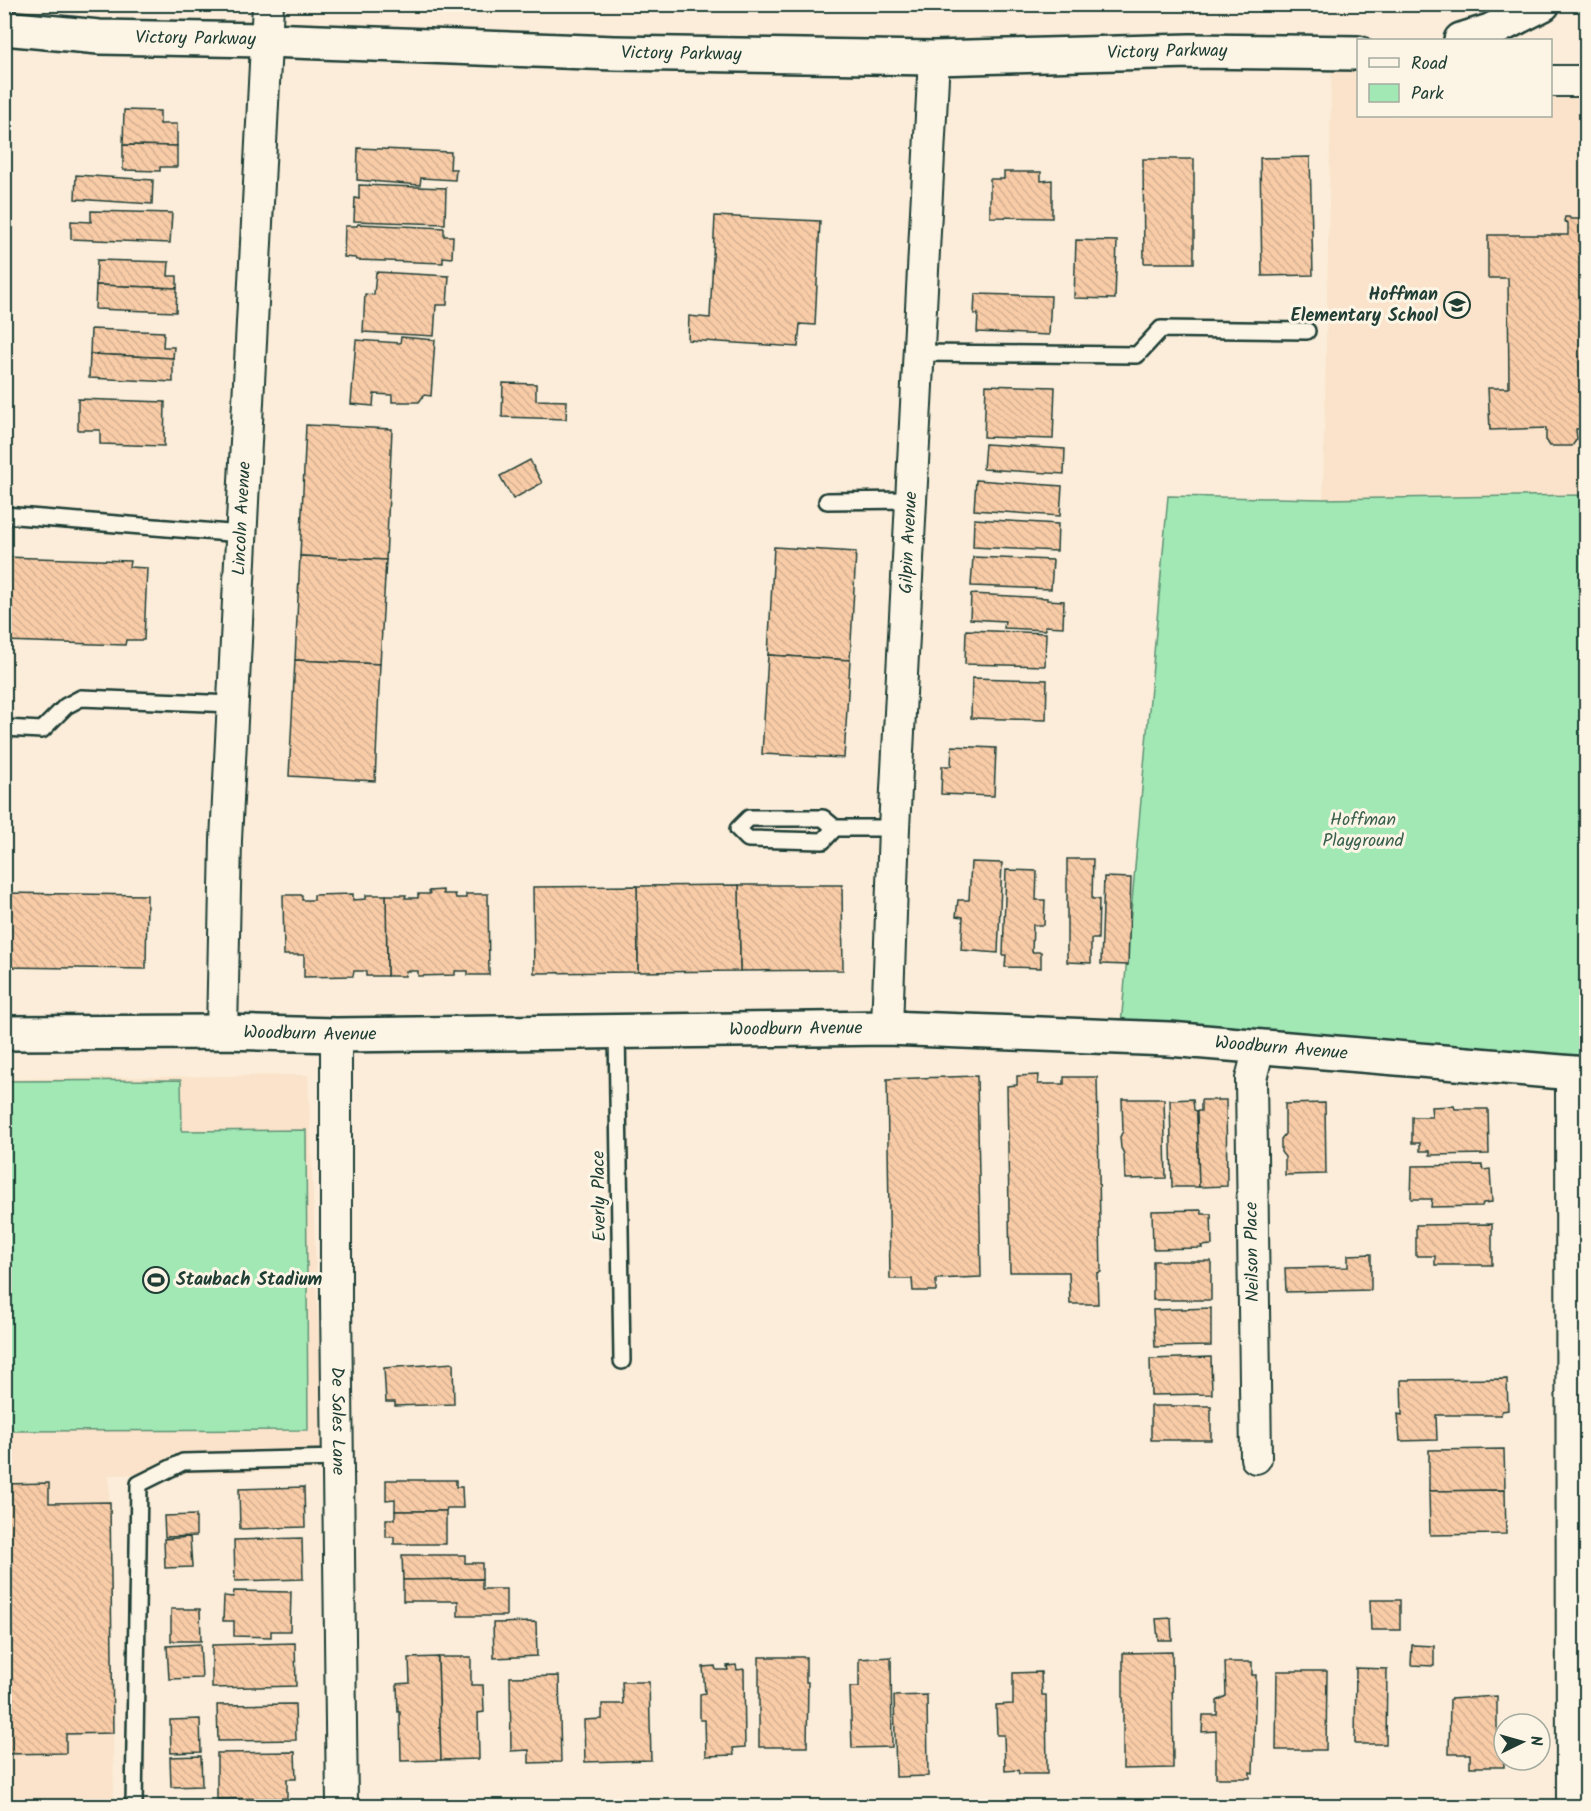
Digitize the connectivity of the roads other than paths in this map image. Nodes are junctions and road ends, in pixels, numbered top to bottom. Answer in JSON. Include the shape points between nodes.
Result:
{"nodes":[{"id":1,"x":268,"y":4,"type":"edge"},
{"id":2,"x":1543,"y":4,"type":"edge"},
{"id":3,"x":4,"y":28,"type":"edge"},
{"id":4,"x":1464,"y":39,"type":"edge"},
{"id":5,"x":267,"y":40,"type":"junction"},
{"id":6,"x":1357,"y":53,"type":"edge"},
{"id":7,"x":934,"y":58,"type":"junction"},
{"id":8,"x":1552,"y":81,"type":"edge"},
{"id":9,"x":1587,"y":81,"type":"edge"},
{"id":10,"x":1307,"y":331,"type":"dead end"},
{"id":11,"x":918,"y":353,"type":"junction"},
{"id":12,"x":911,"y":500,"type":"junction"},
{"id":13,"x":827,"y":501,"type":"dead end"},
{"id":14,"x":4,"y":515,"type":"edge"},
{"id":15,"x":242,"y":534,"type":"junction"},
{"id":16,"x":233,"y":704,"type":"junction"},
{"id":17,"x":4,"y":728,"type":"edge"},
{"id":18,"x":835,"y":828,"type":"junction"},
{"id":19,"x":894,"y":828,"type":"junction"},
{"id":20,"x":886,"y":1028,"type":"junction"},
{"id":21,"x":617,"y":1031,"type":"junction"},
{"id":22,"x":222,"y":1032,"type":"junction"},
{"id":23,"x":4,"y":1033,"type":"edge"},
{"id":24,"x":336,"y":1035,"type":"junction"},
{"id":25,"x":1259,"y":1047,"type":"junction"},
{"id":26,"x":1579,"y":1074,"type":"edge"},
{"id":27,"x":622,"y":1361,"type":"dead end"},
{"id":28,"x":338,"y":1458,"type":"junction"},
{"id":29,"x":1256,"y":1458,"type":"dead end"},
{"id":30,"x":134,"y":1806,"type":"edge"},
{"id":31,"x":342,"y":1806,"type":"edge"},
{"id":32,"x":1572,"y":1806,"type":"edge"}],
"edges":[{"from":1,"to":5,"type":"street","name":"Lincoln Avenue"},
{"from":2,"to":4,"type":"street","via":[[1490,31]]},
{"from":3,"to":5,"type":"street","name":"Victory Parkway","via":[[99,38]]},
{"from":5,"to":7,"type":"street","name":"Victory Parkway","via":[[614,53]]},
{"from":5,"to":15,"type":"street","name":"Lincoln Avenue"},
{"from":6,"to":7,"type":"street","name":"Victory Parkway","via":[[1190,51]]},
{"from":7,"to":11,"type":"street","name":"Gilpin Avenue"},
{"from":8,"to":9,"type":"street"},
{"from":10,"to":11,"type":"lane","via":[[1161,329],[1137,355]]},
{"from":11,"to":12,"type":"street","name":"Gilpin Avenue"},
{"from":12,"to":13,"type":"lane"},
{"from":12,"to":19,"type":"street","name":"Gilpin Avenue"},
{"from":14,"to":15,"type":"lane"},
{"from":15,"to":16,"type":"street","name":"Lincoln Avenue"},
{"from":16,"to":17,"type":"lane","via":[[81,698],[66,706],[42,730]]},
{"from":16,"to":22,"type":"street","name":"Lincoln Avenue"},
{"from":18,"to":18,"type":"lane","via":[[823,818],[749,818],[738,829],[748,839],[823,841]]},
{"from":18,"to":19,"type":"lane"},
{"from":19,"to":20,"type":"street","name":"Gilpin Avenue"},
{"from":20,"to":21,"type":"street","name":"Woodburn Avenue"},
{"from":20,"to":25,"type":"street","name":"Woodburn Avenue","via":[[1130,1037]]},
{"from":21,"to":24,"type":"street","name":"Woodburn Avenue"},
{"from":21,"to":27,"type":"lane","name":"Everly Place"},
{"from":22,"to":23,"type":"street","name":"Woodburn Avenue"},
{"from":22,"to":24,"type":"street","name":"Woodburn Avenue"},
{"from":24,"to":28,"type":"street","name":"De Sales Lane"},
{"from":25,"to":26,"type":"street","name":"Woodburn Avenue"},
{"from":25,"to":29,"type":"street","name":"Neilson Place","via":[[1251,1079]]},
{"from":26,"to":32,"type":"street"},
{"from":28,"to":30,"type":"lane","via":[[183,1462],[139,1484]]},
{"from":28,"to":31,"type":"street","name":"De Sales Lane"}]}
